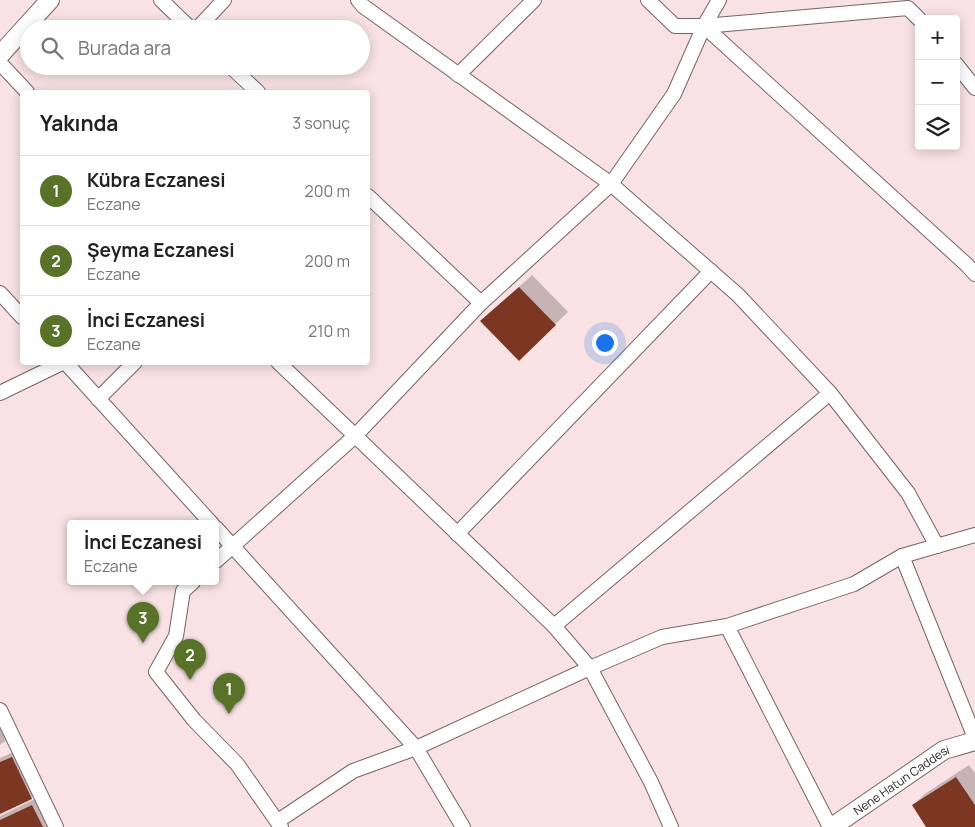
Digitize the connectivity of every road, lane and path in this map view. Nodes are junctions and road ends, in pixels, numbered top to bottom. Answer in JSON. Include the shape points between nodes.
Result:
{"nodes":[{"id":1,"x":50,"y":0,"type":"edge"},
{"id":2,"x":161,"y":0,"type":"edge"},
{"id":3,"x":224,"y":0,"type":"edge"},
{"id":4,"x":358,"y":0,"type":"edge"},
{"id":5,"x":534,"y":0,"type":"edge"},
{"id":6,"x":648,"y":0,"type":"edge"},
{"id":7,"x":719,"y":0,"type":"edge"},
{"id":8,"x":915,"y":16,"type":"edge"},
{"id":9,"x":31,"y":20,"type":"edge"},
{"id":10,"x":182,"y":20,"type":"edge"},
{"id":11,"x":205,"y":20,"type":"edge"},
{"id":12,"x":704,"y":26,"type":"junction"},
{"id":13,"x":20,"y":32,"type":"edge"},
{"id":14,"x":0,"y":54,"type":"edge"},
{"id":15,"x":0,"y":63,"type":"edge"},
{"id":16,"x":960,"y":69,"type":"edge"},
{"id":17,"x":240,"y":75,"type":"edge"},
{"id":18,"x":458,"y":75,"type":"junction"},
{"id":19,"x":975,"y":88,"type":"edge"},
{"id":20,"x":25,"y":90,"type":"edge"},
{"id":21,"x":256,"y":90,"type":"edge"},
{"id":22,"x":611,"y":184,"type":"junction"},
{"id":23,"x":370,"y":198,"type":"edge"},
{"id":24,"x":710,"y":271,"type":"junction"},
{"id":25,"x":975,"y":274,"type":"edge"},
{"id":26,"x":0,"y":293,"type":"edge"},
{"id":27,"x":481,"y":303,"type":"junction"},
{"id":28,"x":20,"y":315,"type":"edge"},
{"id":29,"x":58,"y":365,"type":"edge"},
{"id":30,"x":67,"y":365,"type":"edge"},
{"id":31,"x":131,"y":365,"type":"edge"},
{"id":32,"x":281,"y":365,"type":"edge"},
{"id":33,"x":830,"y":393,"type":"junction"},
{"id":34,"x":0,"y":394,"type":"edge"},
{"id":35,"x":98,"y":399,"type":"junction"},
{"id":36,"x":355,"y":436,"type":"junction"},
{"id":37,"x":208,"y":520,"type":"edge"},
{"id":38,"x":219,"y":531,"type":"edge"},
{"id":39,"x":457,"y":534,"type":"junction"},
{"id":40,"x":975,"y":535,"type":"edge"},
{"id":41,"x":232,"y":546,"type":"junction"},
{"id":42,"x":937,"y":546,"type":"junction"},
{"id":43,"x":902,"y":556,"type":"junction"},
{"id":44,"x":219,"y":558,"type":"edge"},
{"id":45,"x":191,"y":585,"type":"edge"},
{"id":46,"x":554,"y":626,"type":"junction"},
{"id":47,"x":726,"y":626,"type":"junction"},
{"id":48,"x":590,"y":668,"type":"junction"},
{"id":49,"x":0,"y":710,"type":"edge"},
{"id":50,"x":975,"y":739,"type":"edge"},
{"id":51,"x":416,"y":748,"type":"junction"},
{"id":52,"x":280,"y":824,"type":"edge"},
{"id":53,"x":56,"y":827,"type":"edge"},
{"id":54,"x":463,"y":827,"type":"edge"},
{"id":55,"x":671,"y":827,"type":"edge"},
{"id":56,"x":831,"y":827,"type":"edge"}],
"edges":[{"from":1,"to":9,"type":"street"},
{"from":2,"to":10,"type":"street"},
{"from":3,"to":11,"type":"street"},
{"from":4,"to":18,"type":"street"},
{"from":5,"to":18,"type":"street"},
{"from":6,"to":12,"type":"street","via":[[675,26]]},
{"from":7,"to":12,"type":"street"},
{"from":8,"to":12,"type":"street","via":[[908,8]]},
{"from":12,"to":22,"type":"street","via":[[674,94]]},
{"from":12,"to":25,"type":"street"},
{"from":13,"to":14,"type":"street"},
{"from":15,"to":20,"type":"street"},
{"from":16,"to":19,"type":"street"},
{"from":17,"to":21,"type":"street"},
{"from":18,"to":22,"type":"street"},
{"from":22,"to":24,"type":"street"},
{"from":22,"to":27,"type":"street"},
{"from":23,"to":27,"type":"street"},
{"from":24,"to":33,"type":"street","via":[[738,295]]},
{"from":24,"to":39,"type":"street"},
{"from":26,"to":28,"type":"street"},
{"from":27,"to":36,"type":"street"},
{"from":29,"to":34,"type":"street"},
{"from":30,"to":35,"type":"street"},
{"from":31,"to":35,"type":"street"},
{"from":32,"to":36,"type":"street"},
{"from":33,"to":42,"type":"street","via":[[908,494]]},
{"from":33,"to":46,"type":"street"},
{"from":35,"to":37,"type":"street"},
{"from":36,"to":39,"type":"street"},
{"from":36,"to":41,"type":"street"},
{"from":38,"to":41,"type":"street"},
{"from":39,"to":46,"type":"street"},
{"from":40,"to":42,"type":"street"},
{"from":41,"to":44,"type":"street"},
{"from":41,"to":51,"type":"street"},
{"from":42,"to":43,"type":"street"},
{"from":43,"to":47,"type":"street","via":[[854,584]]},
{"from":43,"to":50,"type":"street"},
{"from":45,"to":52,"type":"street","via":[[183,592],[176,636],[156,672],[194,720],[237,764]]},
{"from":46,"to":48,"type":"street"},
{"from":47,"to":48,"type":"street","via":[[662,637]]},
{"from":47,"to":56,"type":"street"},
{"from":48,"to":51,"type":"street"},
{"from":48,"to":55,"type":"street","via":[[651,782]]},
{"from":49,"to":53,"type":"street"},
{"from":50,"to":56,"type":"street","name":"Nene Hatun Caddesi","via":[[944,750]]},
{"from":51,"to":52,"type":"street","via":[[353,771]]},
{"from":51,"to":54,"type":"street"}]}
